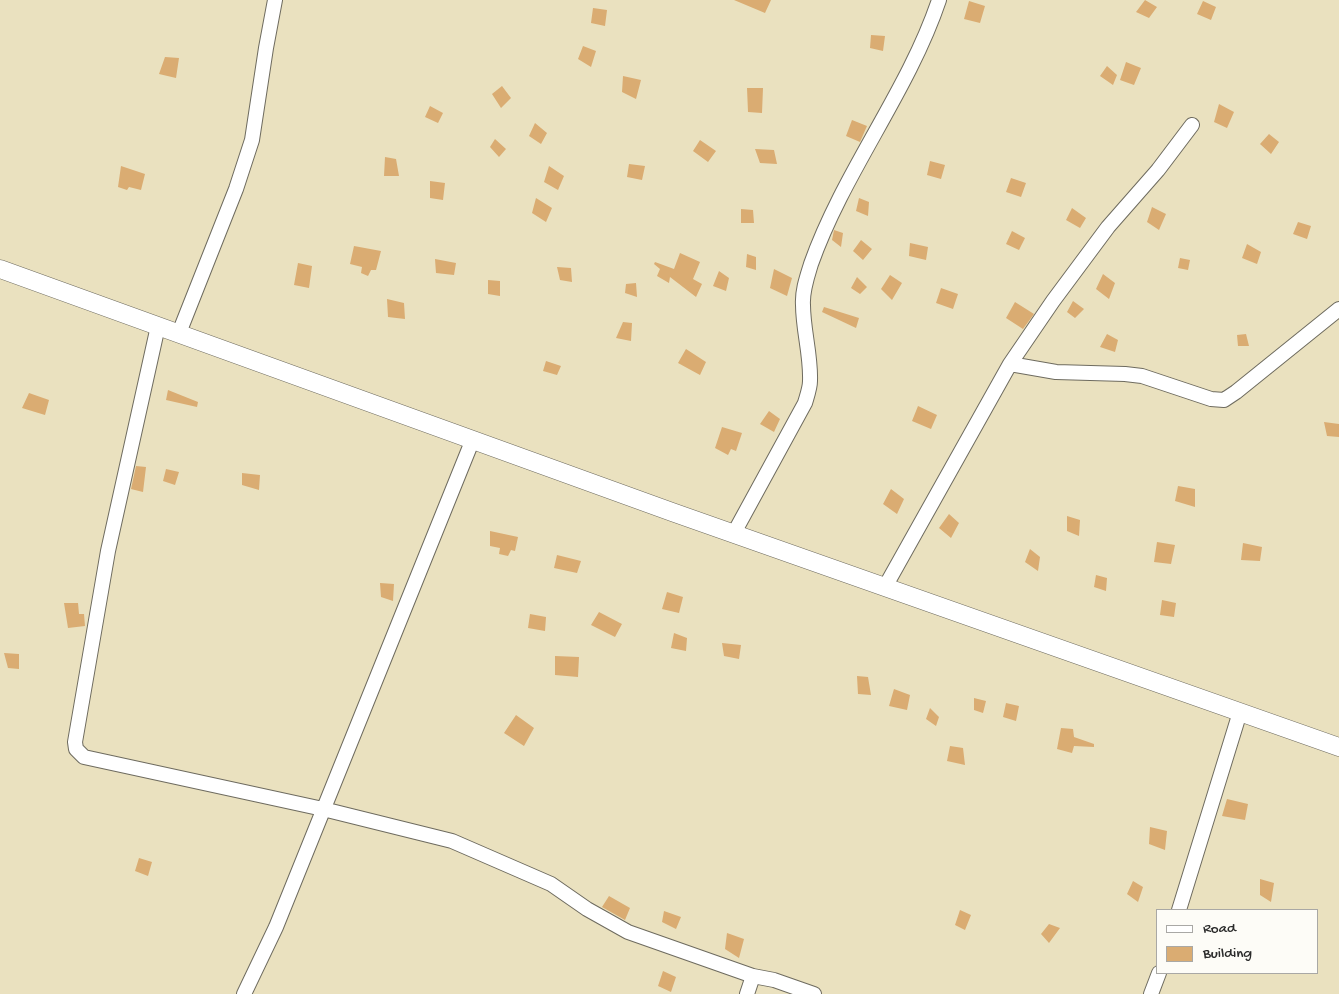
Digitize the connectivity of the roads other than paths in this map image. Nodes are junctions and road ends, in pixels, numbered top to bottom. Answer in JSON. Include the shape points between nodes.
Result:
{"nodes":[{"id":1,"x":275,"y":0,"type":"edge"},
{"id":2,"x":939,"y":0,"type":"edge"},
{"id":3,"x":1192,"y":125,"type":"dead end"},
{"id":4,"x":0,"y":269,"type":"edge"},
{"id":5,"x":1339,"y":309,"type":"edge"},
{"id":6,"x":158,"y":326,"type":"junction"},
{"id":7,"x":179,"y":333,"type":"junction"},
{"id":8,"x":1010,"y":364,"type":"junction"},
{"id":9,"x":473,"y":439,"type":"junction"},
{"id":10,"x":734,"y":533,"type":"junction"},
{"id":11,"x":885,"y":587,"type":"junction"},
{"id":12,"x":1240,"y":712,"type":"junction"},
{"id":13,"x":1339,"y":747,"type":"edge"},
{"id":14,"x":323,"y":808,"type":"junction"},
{"id":15,"x":1179,"y":909,"type":"edge"},
{"id":16,"x":1158,"y":974,"type":"edge"},
{"id":17,"x":753,"y":976,"type":"junction"},
{"id":18,"x":244,"y":994,"type":"edge"},
{"id":19,"x":746,"y":994,"type":"edge"},
{"id":20,"x":814,"y":994,"type":"edge"},
{"id":21,"x":1151,"y":994,"type":"edge"}],
"edges":[{"from":1,"to":7,"type":"street","via":[[252,140]]},
{"from":2,"to":10,"type":"street","via":[[911,65],[840,195],[811,264],[802,304],[810,383],[805,403]]},
{"from":3,"to":8,"type":"street","via":[[1108,227]]},
{"from":4,"to":6,"type":"main road"},
{"from":5,"to":8,"type":"street","via":[[1224,400],[1211,400],[1142,376],[1056,372]]},
{"from":6,"to":7,"type":"main road"},
{"from":6,"to":14,"type":"street","via":[[108,551],[76,749],[84,756]]},
{"from":7,"to":9,"type":"main road"},
{"from":8,"to":11,"type":"street"},
{"from":9,"to":10,"type":"main road"},
{"from":9,"to":14,"type":"street"},
{"from":10,"to":11,"type":"main road"},
{"from":11,"to":12,"type":"main road"},
{"from":12,"to":13,"type":"main road"},
{"from":12,"to":15,"type":"street"},
{"from":14,"to":17,"type":"street","via":[[452,841],[551,884],[628,932]]},
{"from":14,"to":18,"type":"street","via":[[276,927]]},
{"from":16,"to":21,"type":"street"},
{"from":17,"to":19,"type":"street"},
{"from":17,"to":20,"type":"street"}]}
